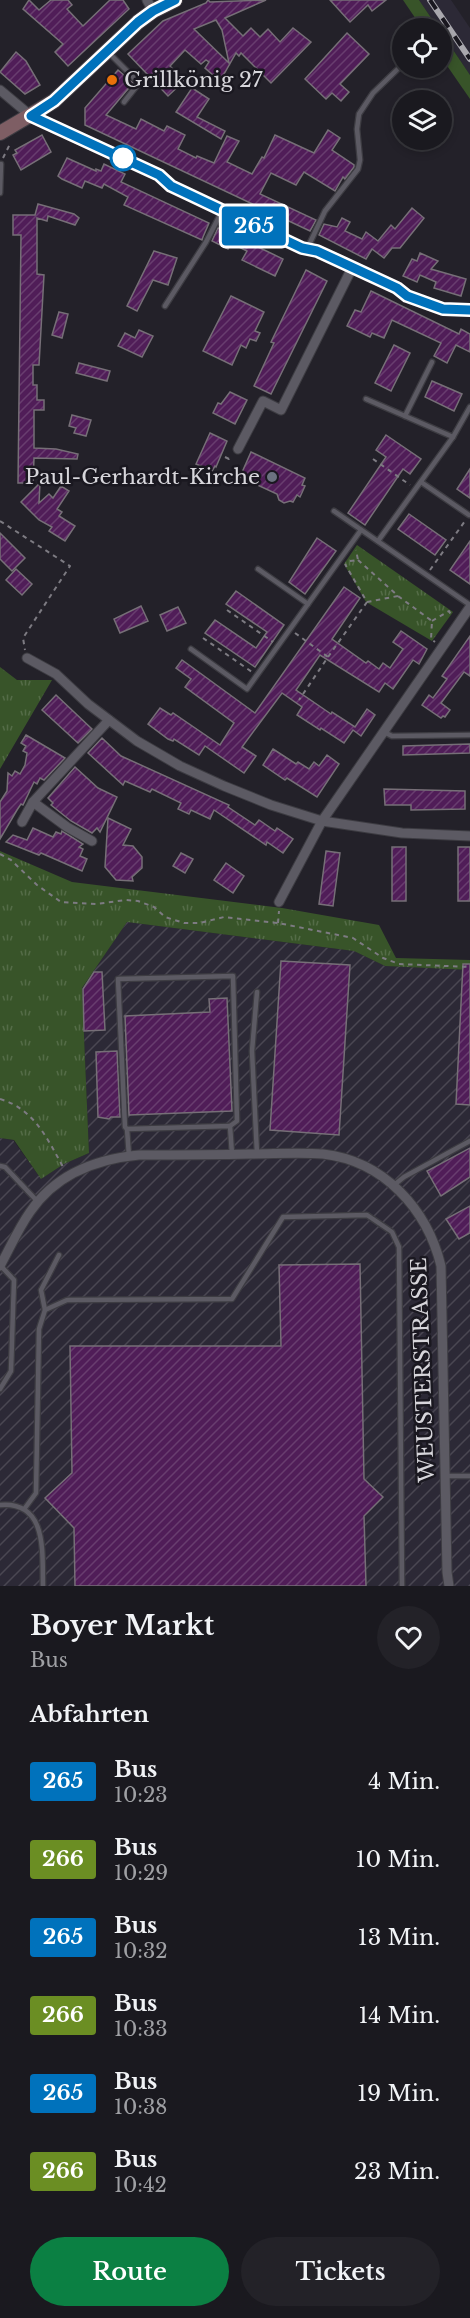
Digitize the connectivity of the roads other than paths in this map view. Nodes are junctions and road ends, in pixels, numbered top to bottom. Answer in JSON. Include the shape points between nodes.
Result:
{"nodes":[{"id":1,"x":175,"y":0,"type":"edge"},
{"id":2,"x":150,"y":6,"type":"edge"},
{"id":3,"x":107,"y":51,"type":"junction"},
{"id":4,"x":392,"y":75,"type":"edge"},
{"id":5,"x":0,"y":90,"type":"edge"},
{"id":6,"x":124,"y":102,"type":"dead end"},
{"id":7,"x":31,"y":116,"type":"junction"},
{"id":8,"x":1,"y":133,"type":"edge"},
{"id":9,"x":1,"y":164,"type":"edge"},
{"id":10,"x":0,"y":193,"type":"edge"},
{"id":11,"x":222,"y":210,"type":"junction"},
{"id":12,"x":307,"y":249,"type":"junction"},
{"id":13,"x":352,"y":268,"type":"junction"},
{"id":14,"x":165,"y":306,"type":"dead end"},
{"id":15,"x":470,"y":310,"type":"edge"},
{"id":16,"x":432,"y":362,"type":"dead end"},
{"id":17,"x":366,"y":399,"type":"dead end"},
{"id":18,"x":470,"y":407,"type":"edge"},
{"id":19,"x":405,"y":416,"type":"junction"},
{"id":20,"x":453,"y":437,"type":"junction"},
{"id":21,"x":238,"y":449,"type":"dead end"},
{"id":22,"x":421,"y":482,"type":"junction"},
{"id":23,"x":334,"y":511,"type":"dead end"},
{"id":24,"x":469,"y":515,"type":"edge"},
{"id":25,"x":361,"y":530,"type":"junction"},
{"id":26,"x":378,"y":542,"type":"junction"},
{"id":27,"x":258,"y":569,"type":"dead end"},
{"id":28,"x":308,"y":604,"type":"junction"},
{"id":29,"x":470,"y":606,"type":"edge"},
{"id":30,"x":191,"y":650,"type":"dead end"},
{"id":31,"x":27,"y":658,"type":"road end"},
{"id":32,"x":109,"y":720,"type":"junction"},
{"id":33,"x":383,"y":731,"type":"junction"},
{"id":34,"x":470,"y":735,"type":"edge"},
{"id":35,"x":33,"y":802,"type":"junction"},
{"id":36,"x":322,"y":821,"type":"junction"},
{"id":37,"x":22,"y":822,"type":"dead end"},
{"id":38,"x":470,"y":836,"type":"edge"},
{"id":39,"x":92,"y":842,"type":"dead end"},
{"id":40,"x":279,"y":902,"type":"dead end"},
{"id":41,"x":256,"y":992,"type":"dead end"},
{"id":42,"x":230,"y":1126,"type":"junction"},
{"id":43,"x":127,"y":1129,"type":"junction"},
{"id":44,"x":470,"y":1141,"type":"edge"},
{"id":45,"x":232,"y":1154,"type":"junction"},
{"id":46,"x":257,"y":1154,"type":"junction"},
{"id":47,"x":129,"y":1156,"type":"junction"},
{"id":48,"x":0,"y":1166,"type":"edge"},
{"id":49,"x":394,"y":1185,"type":"junction"},
{"id":50,"x":38,"y":1202,"type":"junction"},
{"id":51,"x":59,"y":1255,"type":"dead end"},
{"id":52,"x":0,"y":1265,"type":"edge"},
{"id":53,"x":45,"y":1310,"type":"junction"},
{"id":54,"x":0,"y":1389,"type":"edge"},
{"id":55,"x":445,"y":1476,"type":"junction"},
{"id":56,"x":470,"y":1476,"type":"edge"},
{"id":57,"x":0,"y":1505,"type":"edge"},
{"id":58,"x":25,"y":1508,"type":"junction"},
{"id":59,"x":43,"y":1586,"type":"edge"},
{"id":60,"x":402,"y":1586,"type":"edge"},
{"id":61,"x":449,"y":1586,"type":"edge"}],
"edges":[{"from":1,"to":2,"type":"main road"},
{"from":2,"to":3,"type":"main road"},
{"from":3,"to":6,"type":"lane","via":[[139,83]]},
{"from":3,"to":7,"type":"main road","via":[[54,101]]},
{"from":4,"to":12,"type":"lane","via":[[358,114],[358,169],[326,211]]},
{"from":5,"to":7,"type":"street"},
{"from":7,"to":8,"type":"main road"},
{"from":7,"to":11,"type":"street","via":[[159,175],[171,186]]},
{"from":9,"to":10,"type":"lane"},
{"from":11,"to":12,"type":"street"},
{"from":11,"to":14,"type":"lane"},
{"from":12,"to":13,"type":"street"},
{"from":13,"to":15,"type":"street","via":[[443,309]]},
{"from":13,"to":21,"type":"street","via":[[281,410],[263,401]]},
{"from":16,"to":19,"type":"lane"},
{"from":17,"to":19,"type":"lane"},
{"from":18,"to":20,"type":"lane"},
{"from":19,"to":20,"type":"lane"},
{"from":20,"to":22,"type":"lane"},
{"from":22,"to":24,"type":"lane"},
{"from":22,"to":26,"type":"lane"},
{"from":23,"to":25,"type":"lane"},
{"from":25,"to":26,"type":"lane"},
{"from":25,"to":28,"type":"lane"},
{"from":26,"to":29,"type":"lane"},
{"from":27,"to":28,"type":"lane"},
{"from":28,"to":30,"type":"lane","via":[[247,689]]},
{"from":29,"to":33,"type":"street"},
{"from":31,"to":32,"type":"street","via":[[56,674]]},
{"from":32,"to":35,"type":"street"},
{"from":32,"to":36,"type":"street","via":[[180,766],[271,805]]},
{"from":33,"to":34,"type":"lane","via":[[392,736]]},
{"from":33,"to":36,"type":"street"},
{"from":35,"to":37,"type":"street"},
{"from":35,"to":39,"type":"street"},
{"from":36,"to":38,"type":"street","via":[[402,833]]},
{"from":36,"to":40,"type":"street"},
{"from":41,"to":46,"type":"lane","via":[[252,1051]]},
{"from":42,"to":43,"type":"lane"},
{"from":42,"to":43,"type":"lane","via":[[237,1121],[233,976],[118,979]]},
{"from":42,"to":45,"type":"lane"},
{"from":43,"to":47,"type":"lane"},
{"from":44,"to":49,"type":"lane"},
{"from":45,"to":46,"type":"street","name":"WEUSTERSTRASSE"},
{"from":45,"to":47,"type":"street","name":"WEUSTERSTRASSE"},
{"from":46,"to":49,"type":"street","name":"WEUSTERSTRASSE","via":[[322,1154],[343,1158],[378,1173]]},
{"from":47,"to":50,"type":"street","name":"WEUSTERSTRASSE","via":[[100,1162],[68,1176]]},
{"from":48,"to":50,"type":"lane"},
{"from":49,"to":55,"type":"street","name":"WEUSTERSTRASSE","via":[[415,1206],[429,1229],[441,1266]]},
{"from":50,"to":52,"type":"street","name":"WEUSTERSTRASSE"},
{"from":51,"to":53,"type":"lane","via":[[41,1290]]},
{"from":52,"to":54,"type":"lane","via":[[14,1280],[11,1371]]},
{"from":53,"to":58,"type":"lane","via":[[39,1329],[36,1493]]},
{"from":53,"to":60,"type":"lane","via":[[67,1300],[232,1299],[283,1217],[367,1215],[379,1221],[392,1232],[399,1247]]},
{"from":55,"to":56,"type":"lane"},
{"from":55,"to":61,"type":"street","name":"WEUSTERSTRASSE"},
{"from":57,"to":58,"type":"lane"},
{"from":58,"to":59,"type":"lane","via":[[41,1538]]}]}
